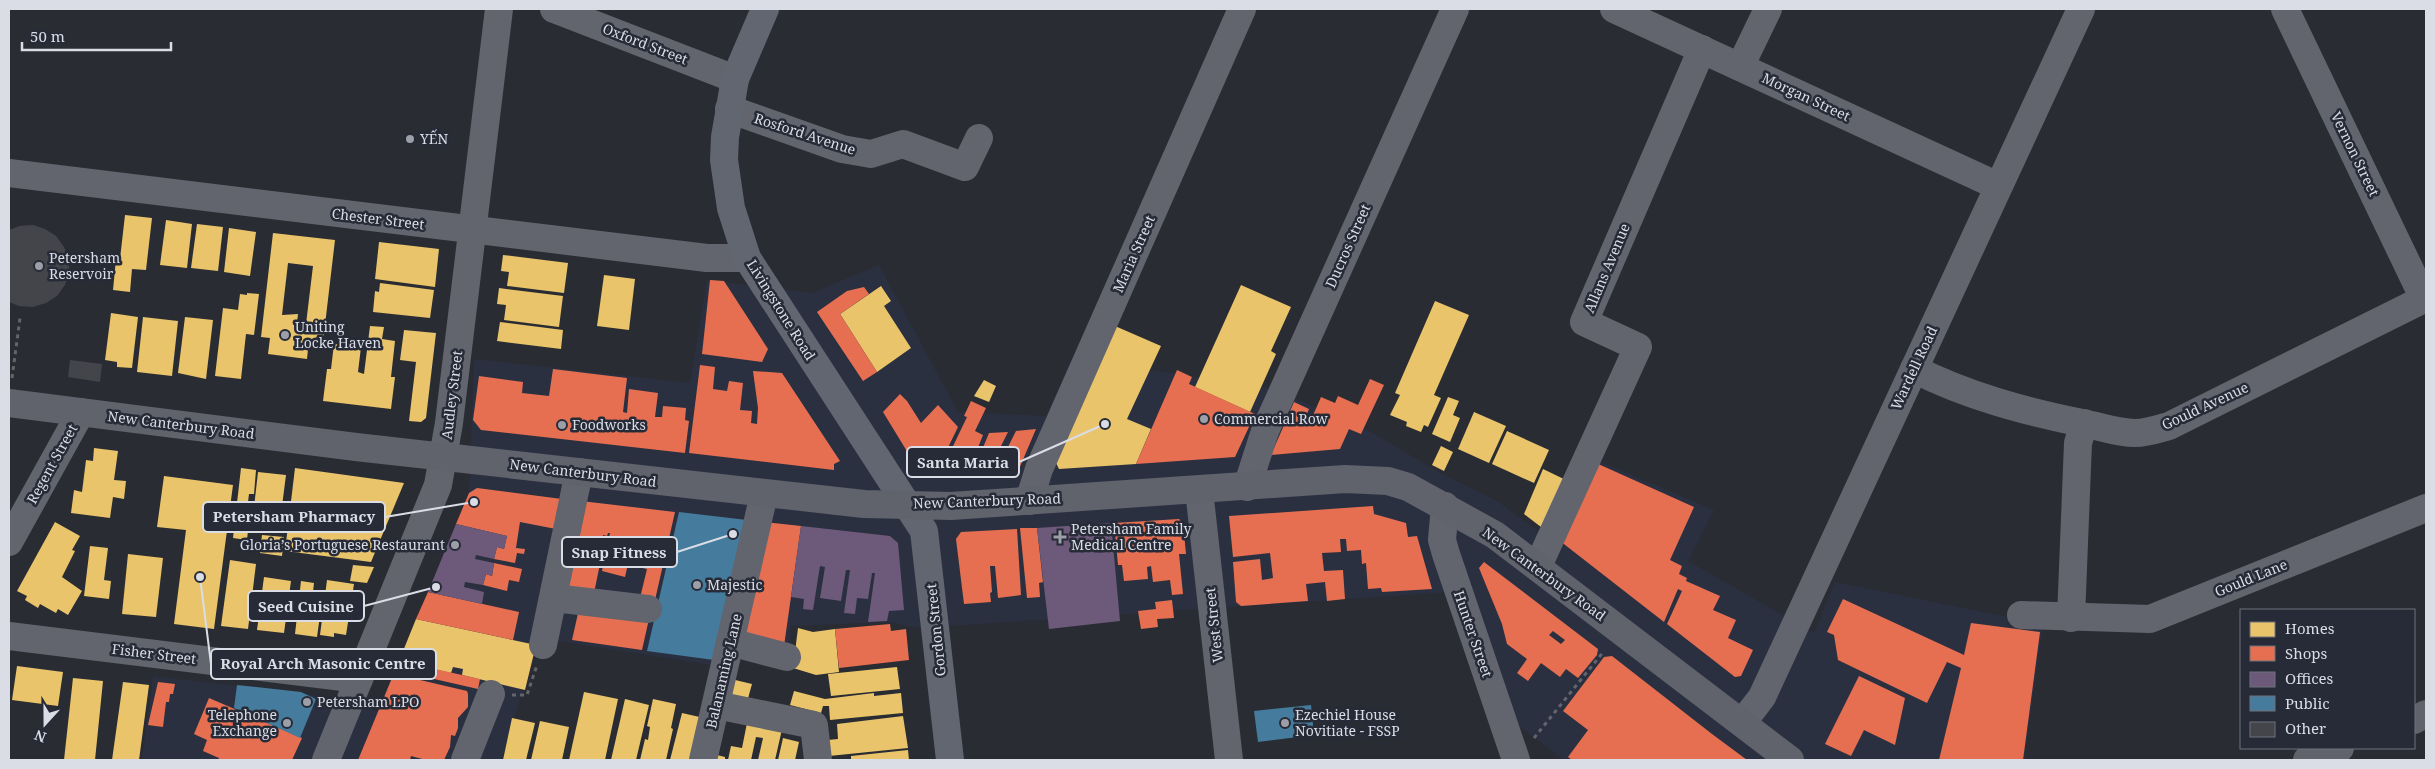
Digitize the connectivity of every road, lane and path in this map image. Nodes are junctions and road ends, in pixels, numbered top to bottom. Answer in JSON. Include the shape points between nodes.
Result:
{"nodes":[{"id":1,"x":498,"y":9,"type":"edge"},
{"id":2,"x":554,"y":9,"type":"edge"},
{"id":3,"x":766,"y":9,"type":"edge"},
{"id":4,"x":1242,"y":9,"type":"edge"},
{"id":5,"x":1455,"y":9,"type":"edge"},
{"id":6,"x":1614,"y":9,"type":"edge"},
{"id":7,"x":1768,"y":9,"type":"edge"},
{"id":8,"x":2081,"y":9,"type":"edge"},
{"id":9,"x":2285,"y":9,"type":"edge"},
{"id":10,"x":1702,"y":50,"type":"junction"},
{"id":11,"x":1740,"y":67,"type":"junction"},
{"id":12,"x":735,"y":79,"type":"junction"},
{"id":13,"x":729,"y":109,"type":"junction"},
{"id":14,"x":979,"y":138,"type":"dead end"},
{"id":15,"x":9,"y":173,"type":"edge"},
{"id":16,"x":1998,"y":186,"type":"junction"},
{"id":17,"x":473,"y":231,"type":"junction"},
{"id":18,"x":747,"y":258,"type":"junction"},
{"id":19,"x":2425,"y":298,"type":"edge"},
{"id":20,"x":20,"y":318,"type":"dead end"},
{"id":21,"x":1914,"y":369,"type":"junction"},
{"id":22,"x":10,"y":390,"type":"edge"},
{"id":23,"x":81,"y":412,"type":"junction"},
{"id":24,"x":2084,"y":423,"type":"junction"},
{"id":25,"x":444,"y":457,"type":"junction"},
{"id":26,"x":579,"y":472,"type":"junction"},
{"id":27,"x":1247,"y":487,"type":"junction"},
{"id":28,"x":1199,"y":490,"type":"junction"},
{"id":29,"x":764,"y":494,"type":"junction"},
{"id":30,"x":1029,"y":501,"type":"junction"},
{"id":31,"x":906,"y":505,"type":"junction"},
{"id":32,"x":1445,"y":506,"type":"junction"},
{"id":33,"x":2426,"y":508,"type":"edge"},
{"id":34,"x":9,"y":542,"type":"edge"},
{"id":35,"x":1538,"y":566,"type":"junction"},
{"id":36,"x":554,"y":598,"type":"junction"},
{"id":37,"x":648,"y":609,"type":"dead end"},
{"id":38,"x":2021,"y":615,"type":"dead end"},
{"id":39,"x":2071,"y":618,"type":"junction"},
{"id":40,"x":9,"y":636,"type":"edge"},
{"id":41,"x":730,"y":642,"type":"junction"},
{"id":42,"x":543,"y":645,"type":"joint"},
{"id":43,"x":1604,"y":651,"type":"dead end"},
{"id":44,"x":787,"y":657,"type":"dead end"},
{"id":45,"x":359,"y":679,"type":"junction"},
{"id":46,"x":491,"y":694,"type":"joint"},
{"id":47,"x":716,"y":705,"type":"junction"},
{"id":48,"x":1742,"y":723,"type":"junction"},
{"id":49,"x":2337,"y":749,"type":"edge"},
{"id":50,"x":326,"y":760,"type":"edge"},
{"id":51,"x":465,"y":760,"type":"edge"},
{"id":52,"x":704,"y":760,"type":"edge"},
{"id":53,"x":818,"y":760,"type":"edge"},
{"id":54,"x":950,"y":760,"type":"edge"},
{"id":55,"x":1229,"y":760,"type":"edge"},
{"id":56,"x":1516,"y":760,"type":"edge"},
{"id":57,"x":1790,"y":760,"type":"edge"},
{"id":58,"x":2307,"y":760,"type":"edge"}],
"edges":[{"from":1,"to":17,"type":"street","name":"Audley Street"},
{"from":2,"to":12,"type":"street","name":"Oxford Street"},
{"from":3,"to":12,"type":"main road","name":"Livingstone Road"},
{"from":4,"to":30,"type":"street","name":"Maria Street","via":[[1039,469]]},
{"from":5,"to":27,"type":"street","name":"Ducros Street","via":[[1265,431]]},
{"from":6,"to":10,"type":"street","name":"Morgan Street"},
{"from":7,"to":11,"type":"street"},
{"from":8,"to":16,"type":"street","name":"Wardell Road"},
{"from":9,"to":19,"type":"street","name":"Vernon Street"},
{"from":10,"to":11,"type":"street","name":"Morgan Street"},
{"from":10,"to":35,"type":"street","name":"Allans Avenue","via":[[1584,322],[1638,347]]},
{"from":11,"to":16,"type":"street","name":"Morgan Street"},
{"from":12,"to":13,"type":"main road","name":"Livingstone Road"},
{"from":13,"to":14,"type":"street","name":"Rosford Avenue","via":[[842,149],[871,154],[903,144],[966,167]]},
{"from":13,"to":18,"type":"main road","name":"Livingstone Road","via":[[724,160],[731,208]]},
{"from":15,"to":17,"type":"street","name":"Chester Street"},
{"from":16,"to":21,"type":"street","name":"Wardell Road"},
{"from":17,"to":18,"type":"street","name":"Chester Street","via":[[707,258]]},
{"from":17,"to":25,"type":"street","name":"Audley Street"},
{"from":18,"to":31,"type":"main road","name":"Livingstone Road"},
{"from":19,"to":24,"type":"street","name":"Gould Avenue","via":[[2169,426],[2134,433]]},
{"from":20,"to":22,"type":"path"},
{"from":21,"to":24,"type":"street","name":"Gould Avenue","via":[[2000,403]]},
{"from":21,"to":48,"type":"street","name":"Wardell Road","via":[[1762,698]]},
{"from":22,"to":23,"type":"highway","name":"New Canterbury Road"},
{"from":23,"to":25,"type":"highway","name":"New Canterbury Road"},
{"from":23,"to":34,"type":"street","name":"Regent Street"},
{"from":24,"to":39,"type":"street","via":[[2078,443]]},
{"from":25,"to":26,"type":"highway","name":"New Canterbury Road"},
{"from":25,"to":45,"type":"street","name":"Audley Street","via":[[438,485]]},
{"from":26,"to":29,"type":"highway","name":"New Canterbury Road"},
{"from":26,"to":36,"type":"street"},
{"from":27,"to":28,"type":"highway","name":"New Canterbury Road"},
{"from":27,"to":32,"type":"highway","name":"New Canterbury Road","via":[[1367,478],[1408,487]]},
{"from":28,"to":30,"type":"highway","name":"New Canterbury Road"},
{"from":28,"to":55,"type":"street","name":"West Street"},
{"from":29,"to":31,"type":"highway","name":"New Canterbury Road"},
{"from":29,"to":41,"type":"street","name":"Balanaming Lane"},
{"from":30,"to":31,"type":"highway","name":"New Canterbury Road"},
{"from":31,"to":54,"type":"main road","name":"Gordon Street","via":[[924,531]]},
{"from":32,"to":35,"type":"highway","name":"New Canterbury Road","via":[[1495,535]]},
{"from":32,"to":56,"type":"street","name":"Hunter Street","via":[[1442,540]]},
{"from":33,"to":39,"type":"street","name":"Gould Lane","via":[[2150,619]]},
{"from":35,"to":48,"type":"highway","name":"New Canterbury Road"},
{"from":36,"to":37,"type":"street"},
{"from":36,"to":42,"type":"street"},
{"from":38,"to":39,"type":"street","name":"Gould Lane"},
{"from":40,"to":45,"type":"street","name":"Fisher Street"},
{"from":41,"to":44,"type":"street"},
{"from":41,"to":47,"type":"street","name":"Balanaming Lane"},
{"from":42,"to":46,"type":"path","via":[[527,695]]},
{"from":43,"to":56,"type":"path"},
{"from":45,"to":50,"type":"street","name":"Audley Street"},
{"from":46,"to":51,"type":"street"},
{"from":47,"to":52,"type":"street","name":"Balanaming Lane"},
{"from":47,"to":53,"type":"street","via":[[814,725]]},
{"from":48,"to":57,"type":"highway","name":"New Canterbury Road"},
{"from":49,"to":58,"type":"highway"}]}
